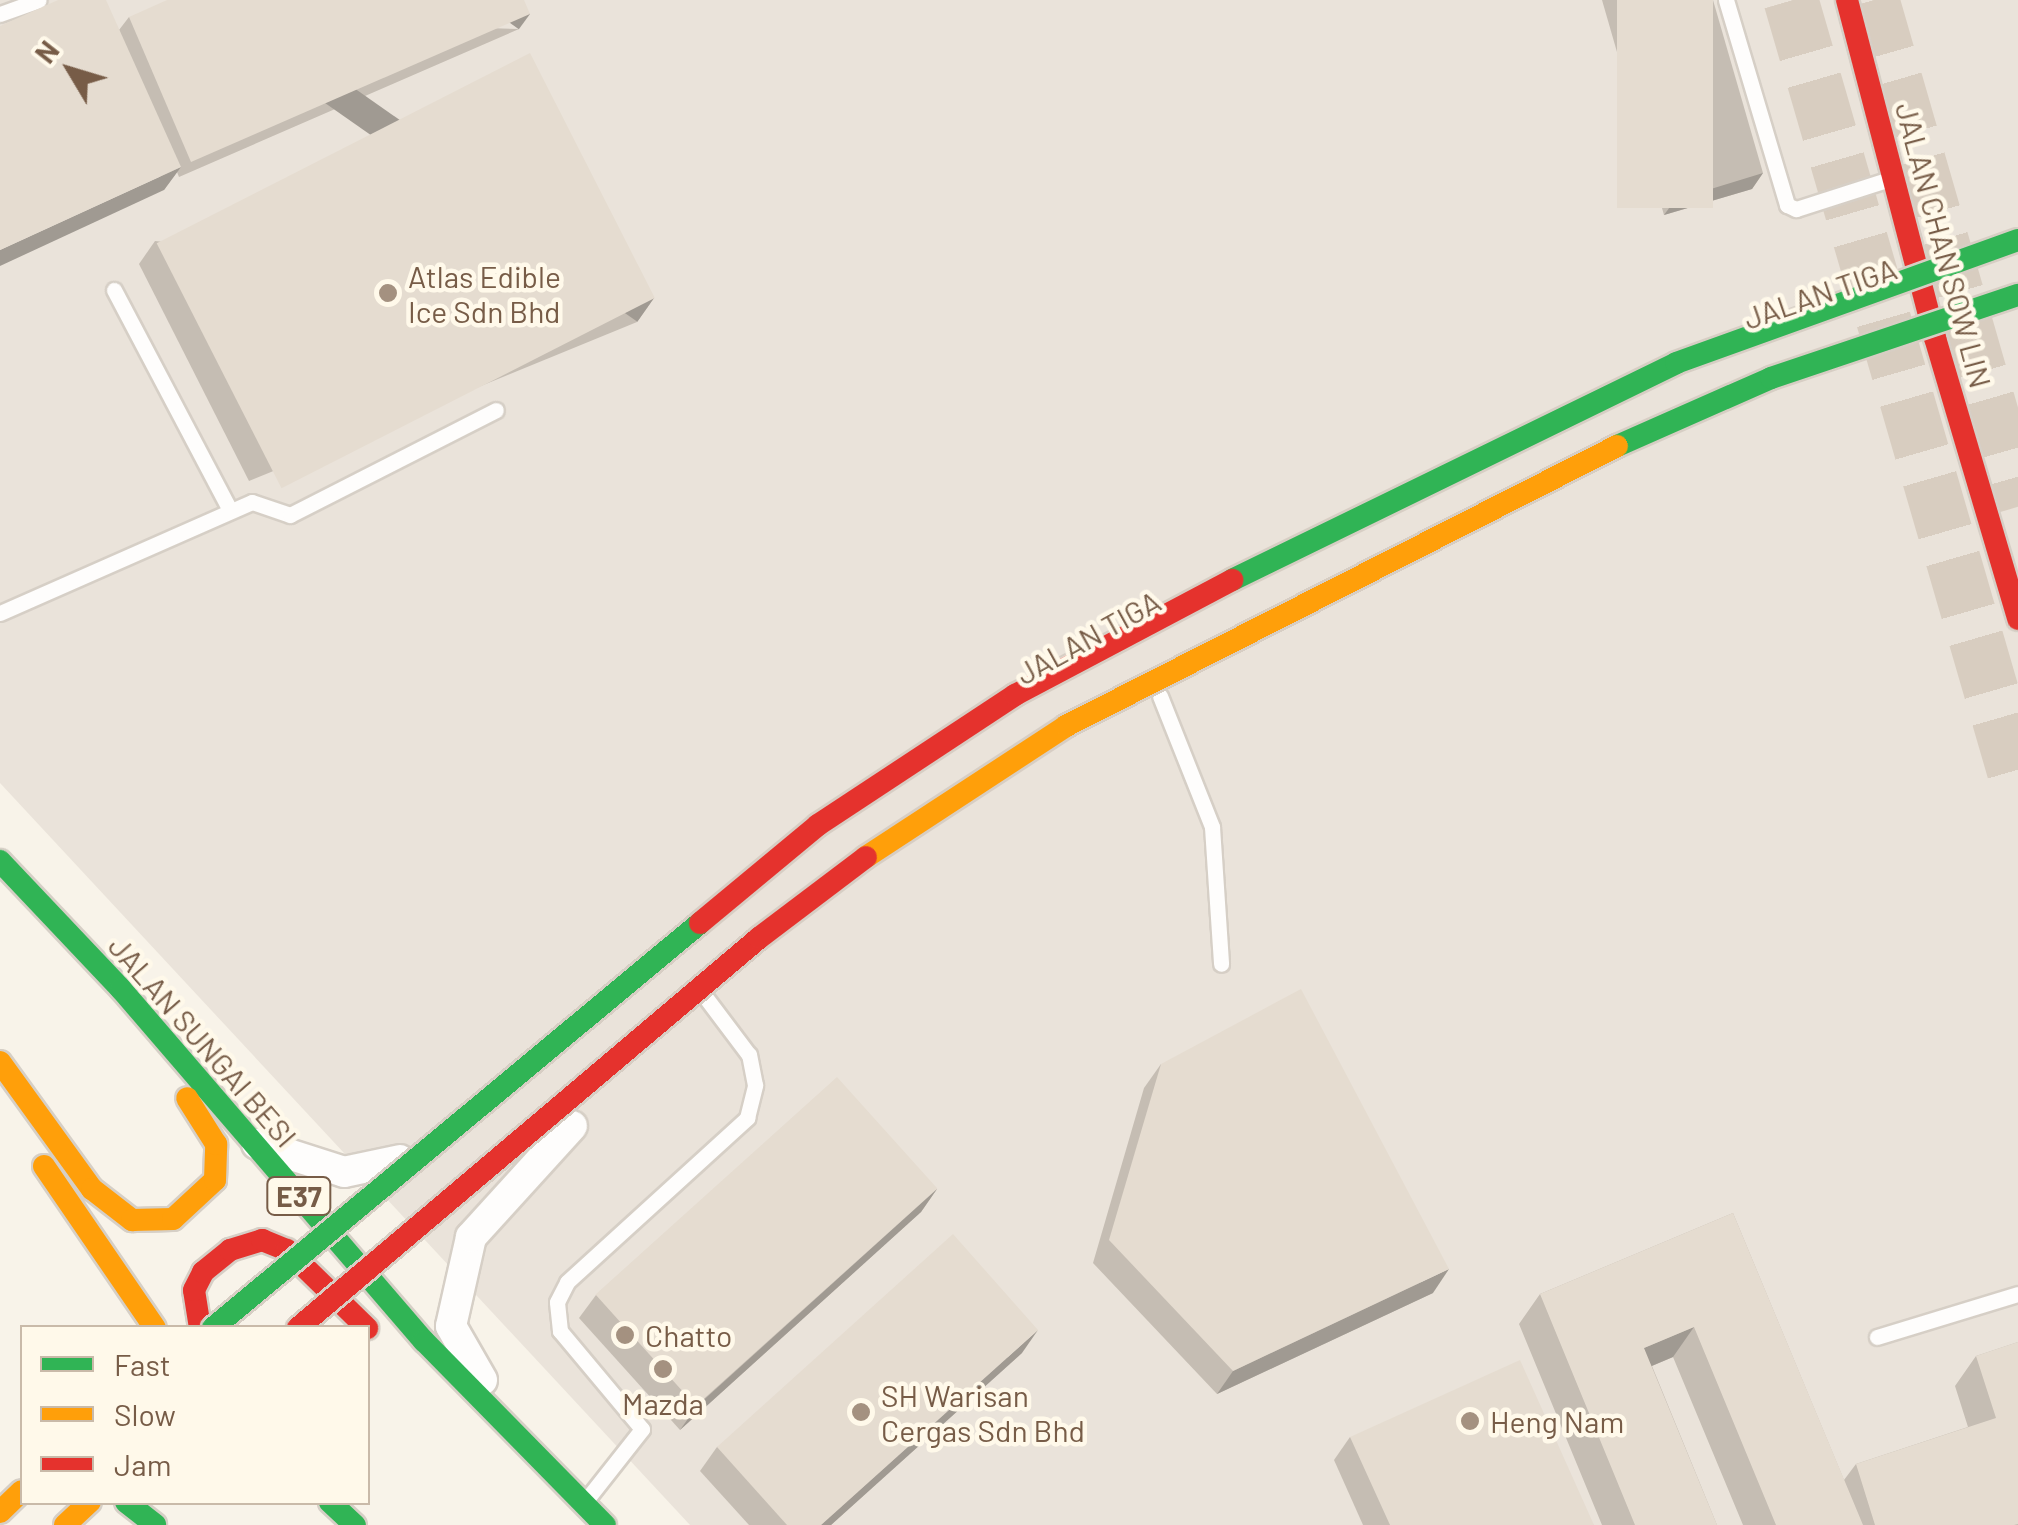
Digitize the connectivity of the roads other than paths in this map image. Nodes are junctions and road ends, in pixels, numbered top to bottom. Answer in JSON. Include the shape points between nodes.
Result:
{"nodes":[{"id":1,"x":39,"y":0,"type":"edge"},
{"id":2,"x":1726,"y":0,"type":"edge"},
{"id":3,"x":1846,"y":0,"type":"edge"},
{"id":4,"x":0,"y":14,"type":"edge"},
{"id":5,"x":1895,"y":177,"type":"junction"},
{"id":6,"x":2018,"y":231,"type":"edge"},
{"id":7,"x":2018,"y":240,"type":"edge"},
{"id":8,"x":1917,"y":259,"type":"junction"},
{"id":9,"x":114,"y":290,"type":"dead end"},
{"id":10,"x":2018,"y":295,"type":"edge"},
{"id":11,"x":2018,"y":314,"type":"edge"},
{"id":12,"x":1935,"y":338,"type":"junction"},
{"id":13,"x":496,"y":410,"type":"dead end"},
{"id":14,"x":230,"y":510,"type":"junction"},
{"id":15,"x":0,"y":613,"type":"edge"},
{"id":16,"x":2018,"y":620,"type":"edge"},
{"id":17,"x":1160,"y":696,"type":"junction"},
{"id":18,"x":8,"y":870,"type":"edge"},
{"id":19,"x":1221,"y":964,"type":"dead end"},
{"id":20,"x":706,"y":998,"type":"junction"},
{"id":21,"x":0,"y":1062,"type":"edge"},
{"id":22,"x":0,"y":1092,"type":"edge"},
{"id":23,"x":254,"y":1144,"type":"junction"},
{"id":24,"x":2018,"y":1294,"type":"edge"},
{"id":25,"x":154,"y":1325,"type":"edge"},
{"id":26,"x":200,"y":1325,"type":"edge"},
{"id":27,"x":217,"y":1325,"type":"edge"},
{"id":28,"x":302,"y":1325,"type":"edge"},
{"id":29,"x":364,"y":1325,"type":"edge"},
{"id":30,"x":370,"y":1331,"type":"edge"},
{"id":31,"x":1877,"y":1337,"type":"dead end"},
{"id":32,"x":388,"y":1348,"type":"dead end"},
{"id":33,"x":506,"y":1422,"type":"junction"},
{"id":34,"x":20,"y":1494,"type":"edge"},
{"id":35,"x":544,"y":1499,"type":"dead end"},
{"id":36,"x":584,"y":1502,"type":"junction"},
{"id":37,"x":87,"y":1505,"type":"edge"},
{"id":38,"x":130,"y":1505,"type":"edge"},
{"id":39,"x":333,"y":1505,"type":"edge"},
{"id":40,"x":352,"y":1505,"type":"edge"},
{"id":41,"x":0,"y":1512,"type":"edge"},
{"id":42,"x":65,"y":1525,"type":"edge"},
{"id":43,"x":155,"y":1525,"type":"edge"},
{"id":44,"x":355,"y":1525,"type":"edge"},
{"id":45,"x":369,"y":1525,"type":"edge"},
{"id":46,"x":571,"y":1525,"type":"edge"},
{"id":47,"x":605,"y":1525,"type":"edge"}],
"edges":[{"from":1,"to":4,"type":"lane"},
{"from":2,"to":5,"type":"lane","via":[[1787,206],[1796,210]]},
{"from":3,"to":5,"type":"main road","name":"JALAN CHAN SOW LIN"},
{"from":5,"to":8,"type":"main road","name":"JALAN CHAN SOW LIN"},
{"from":6,"to":8,"type":"street","name":"JALAN TIGA"},
{"from":7,"to":27,"type":"main road","bridge":true,"via":[[1641,378],[1132,629],[1015,695],[818,825]]},
{"from":8,"to":12,"type":"main road","name":"JALAN CHAN SOW LIN"},
{"from":8,"to":23,"type":"street","name":"JALAN TIGA","via":[[1577,388],[1355,493],[1021,673],[751,862],[397,1163],[344,1172]]},
{"from":9,"to":14,"type":"lane"},
{"from":10,"to":28,"type":"main road","bridge":true,"via":[[1772,378],[1579,464],[1066,726],[891,838],[758,938]]},
{"from":11,"to":12,"type":"street"},
{"from":12,"to":16,"type":"main road","name":"JALAN CHAN SOW LIN"},
{"from":12,"to":17,"type":"street","via":[[1669,435]]},
{"from":13,"to":14,"type":"lane","via":[[290,514],[252,502]]},
{"from":14,"to":15,"type":"lane"},
{"from":17,"to":19,"type":"lane","via":[[1212,827]]},
{"from":17,"to":20,"type":"street","via":[[1064,747],[921,841]]},
{"from":18,"to":21,"type":"main road","via":[[207,1124],[219,1160],[214,1180],[172,1219],[132,1220],[92,1188]]},
{"from":18,"to":23,"type":"main road","name":"JALAN SUNGAI BESI","number":"E37"},
{"from":20,"to":33,"type":"street","via":[[634,1060],[471,1237],[451,1326]]},
{"from":20,"to":36,"type":"lane","via":[[749,1055],[755,1085],[747,1118],[567,1282],[557,1302],[560,1330],[642,1429]]},
{"from":22,"to":25,"type":"main road","via":[[96,1249]]},
{"from":23,"to":33,"type":"main road","name":"JALAN SUNGAI BESI","number":"E37","via":[[424,1341]]},
{"from":24,"to":31,"type":"lane"},
{"from":26,"to":29,"type":"main road","via":[[194,1290],[203,1272],[230,1250],[262,1240],[287,1250]]},
{"from":30,"to":32,"type":"main road"},
{"from":33,"to":36,"type":"main road","name":"JALAN SUNGAI BESI","number":"E37"},
{"from":34,"to":41,"type":"main road"},
{"from":35,"to":46,"type":"main road"},
{"from":36,"to":47,"type":"main road","name":"JALAN SUNGAI BESI","number":"E37"},
{"from":37,"to":42,"type":"main road"},
{"from":38,"to":43,"type":"main road"},
{"from":39,"to":44,"type":"main road"},
{"from":40,"to":45,"type":"main road"}]}
